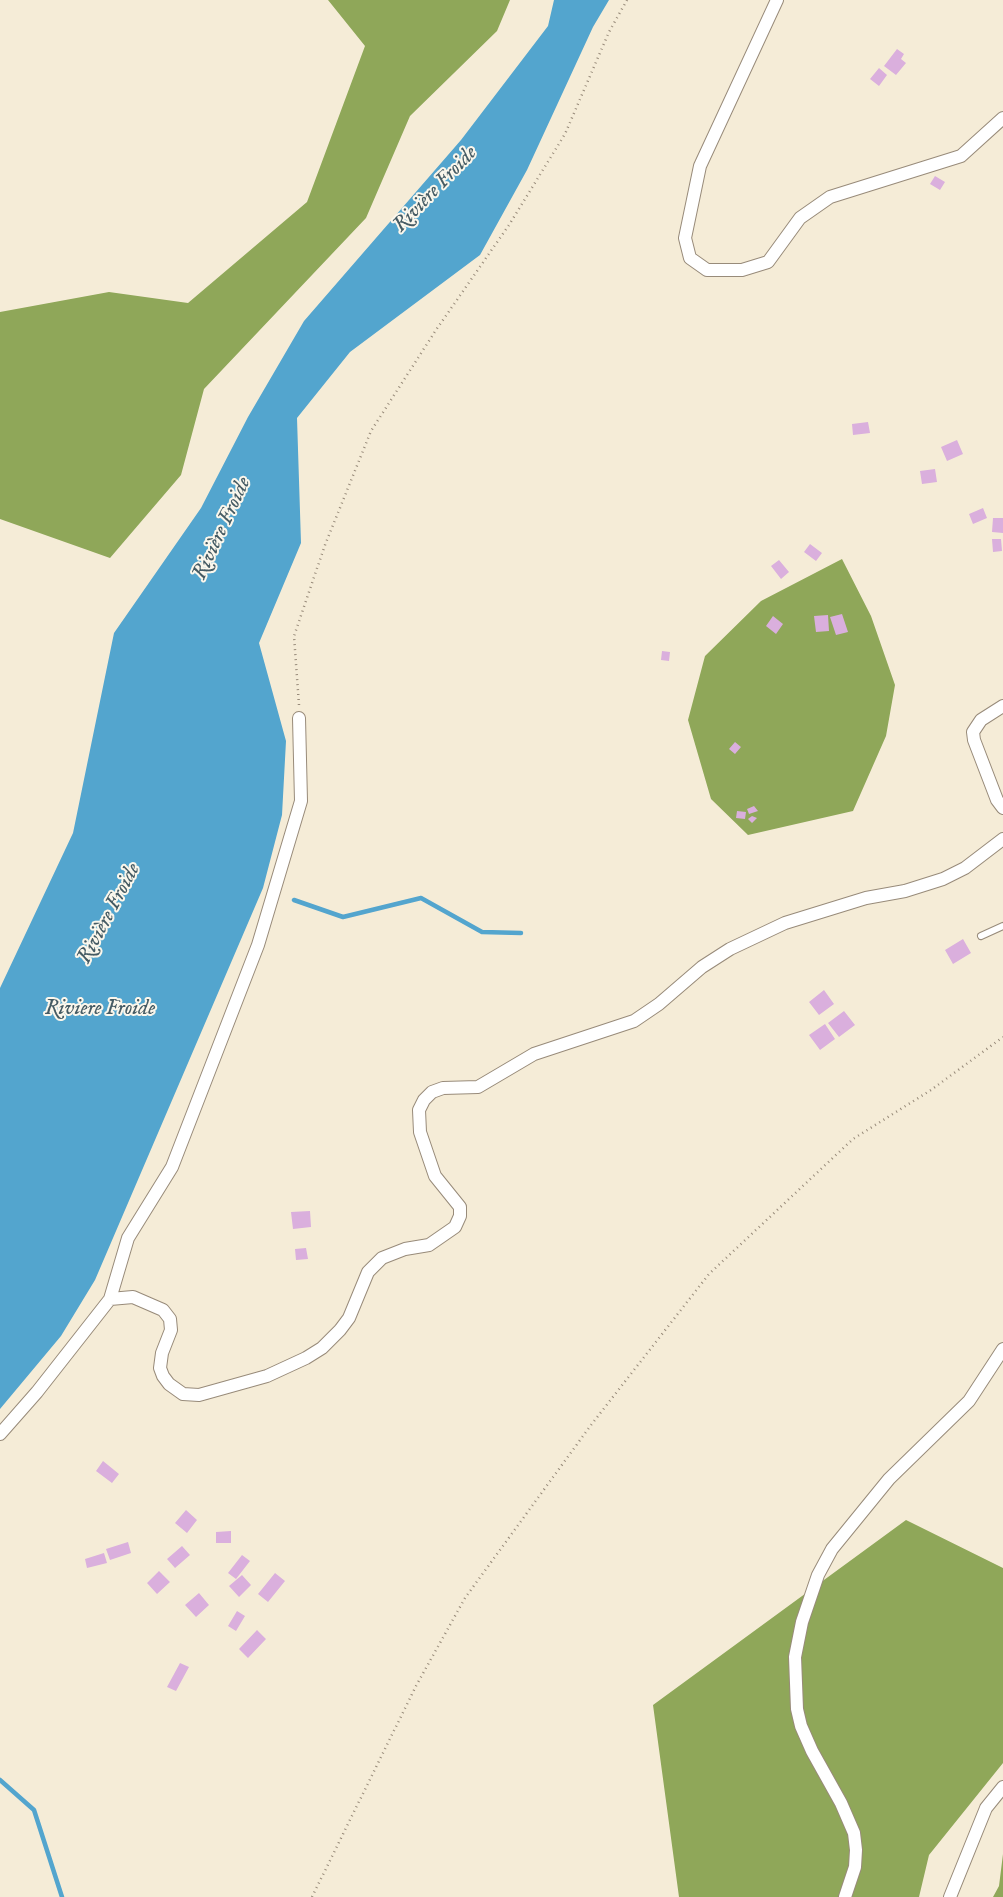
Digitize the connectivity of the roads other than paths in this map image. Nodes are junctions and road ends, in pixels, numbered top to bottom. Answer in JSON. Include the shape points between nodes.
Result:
{"nodes":[{"id":1,"x":778,"y":0,"type":"edge"},
{"id":2,"x":1003,"y":118,"type":"edge"},
{"id":3,"x":1003,"y":706,"type":"edge"},
{"id":4,"x":299,"y":718,"type":"road end"},
{"id":5,"x":1003,"y":808,"type":"edge"},
{"id":6,"x":1003,"y":839,"type":"edge"},
{"id":7,"x":1003,"y":926,"type":"edge"},
{"id":8,"x":981,"y":936,"type":"dead end"},
{"id":9,"x":110,"y":1299,"type":"junction"},
{"id":10,"x":1003,"y":1349,"type":"edge"},
{"id":11,"x":0,"y":1434,"type":"edge"},
{"id":12,"x":1003,"y":1787,"type":"edge"},
{"id":13,"x":845,"y":1897,"type":"edge"},
{"id":14,"x":950,"y":1897,"type":"edge"}],
"edges":[{"from":1,"to":2,"type":"street","via":[[700,166],[684,238],[690,258],[707,270],[742,270],[768,262],[800,218],[830,197],[961,156]]},
{"from":3,"to":5,"type":"street","via":[[981,720],[973,732],[997,800]]},
{"from":4,"to":9,"type":"street","via":[[302,802],[258,944],[172,1168],[128,1238]]},
{"from":6,"to":9,"type":"street","via":[[965,868],[943,879],[785,923],[730,949],[634,1021],[534,1054],[478,1087],[443,1088],[432,1092],[419,1110],[420,1132],[434,1176],[460,1207],[460,1216],[455,1226],[429,1246],[382,1258],[368,1272],[349,1318],[340,1330],[306,1358],[267,1376],[199,1396],[183,1394],[169,1384],[160,1368],[171,1330],[167,1314],[133,1297]]},
{"from":7,"to":8,"type":"lane"},
{"from":9,"to":11,"type":"street"},
{"from":10,"to":13,"type":"street","via":[[969,1401],[908,1458],[838,1542],[818,1575],[802,1622],[795,1657],[797,1709],[801,1726],[854,1833],[855,1867]]},
{"from":12,"to":14,"type":"street","via":[[986,1808]]}]}
